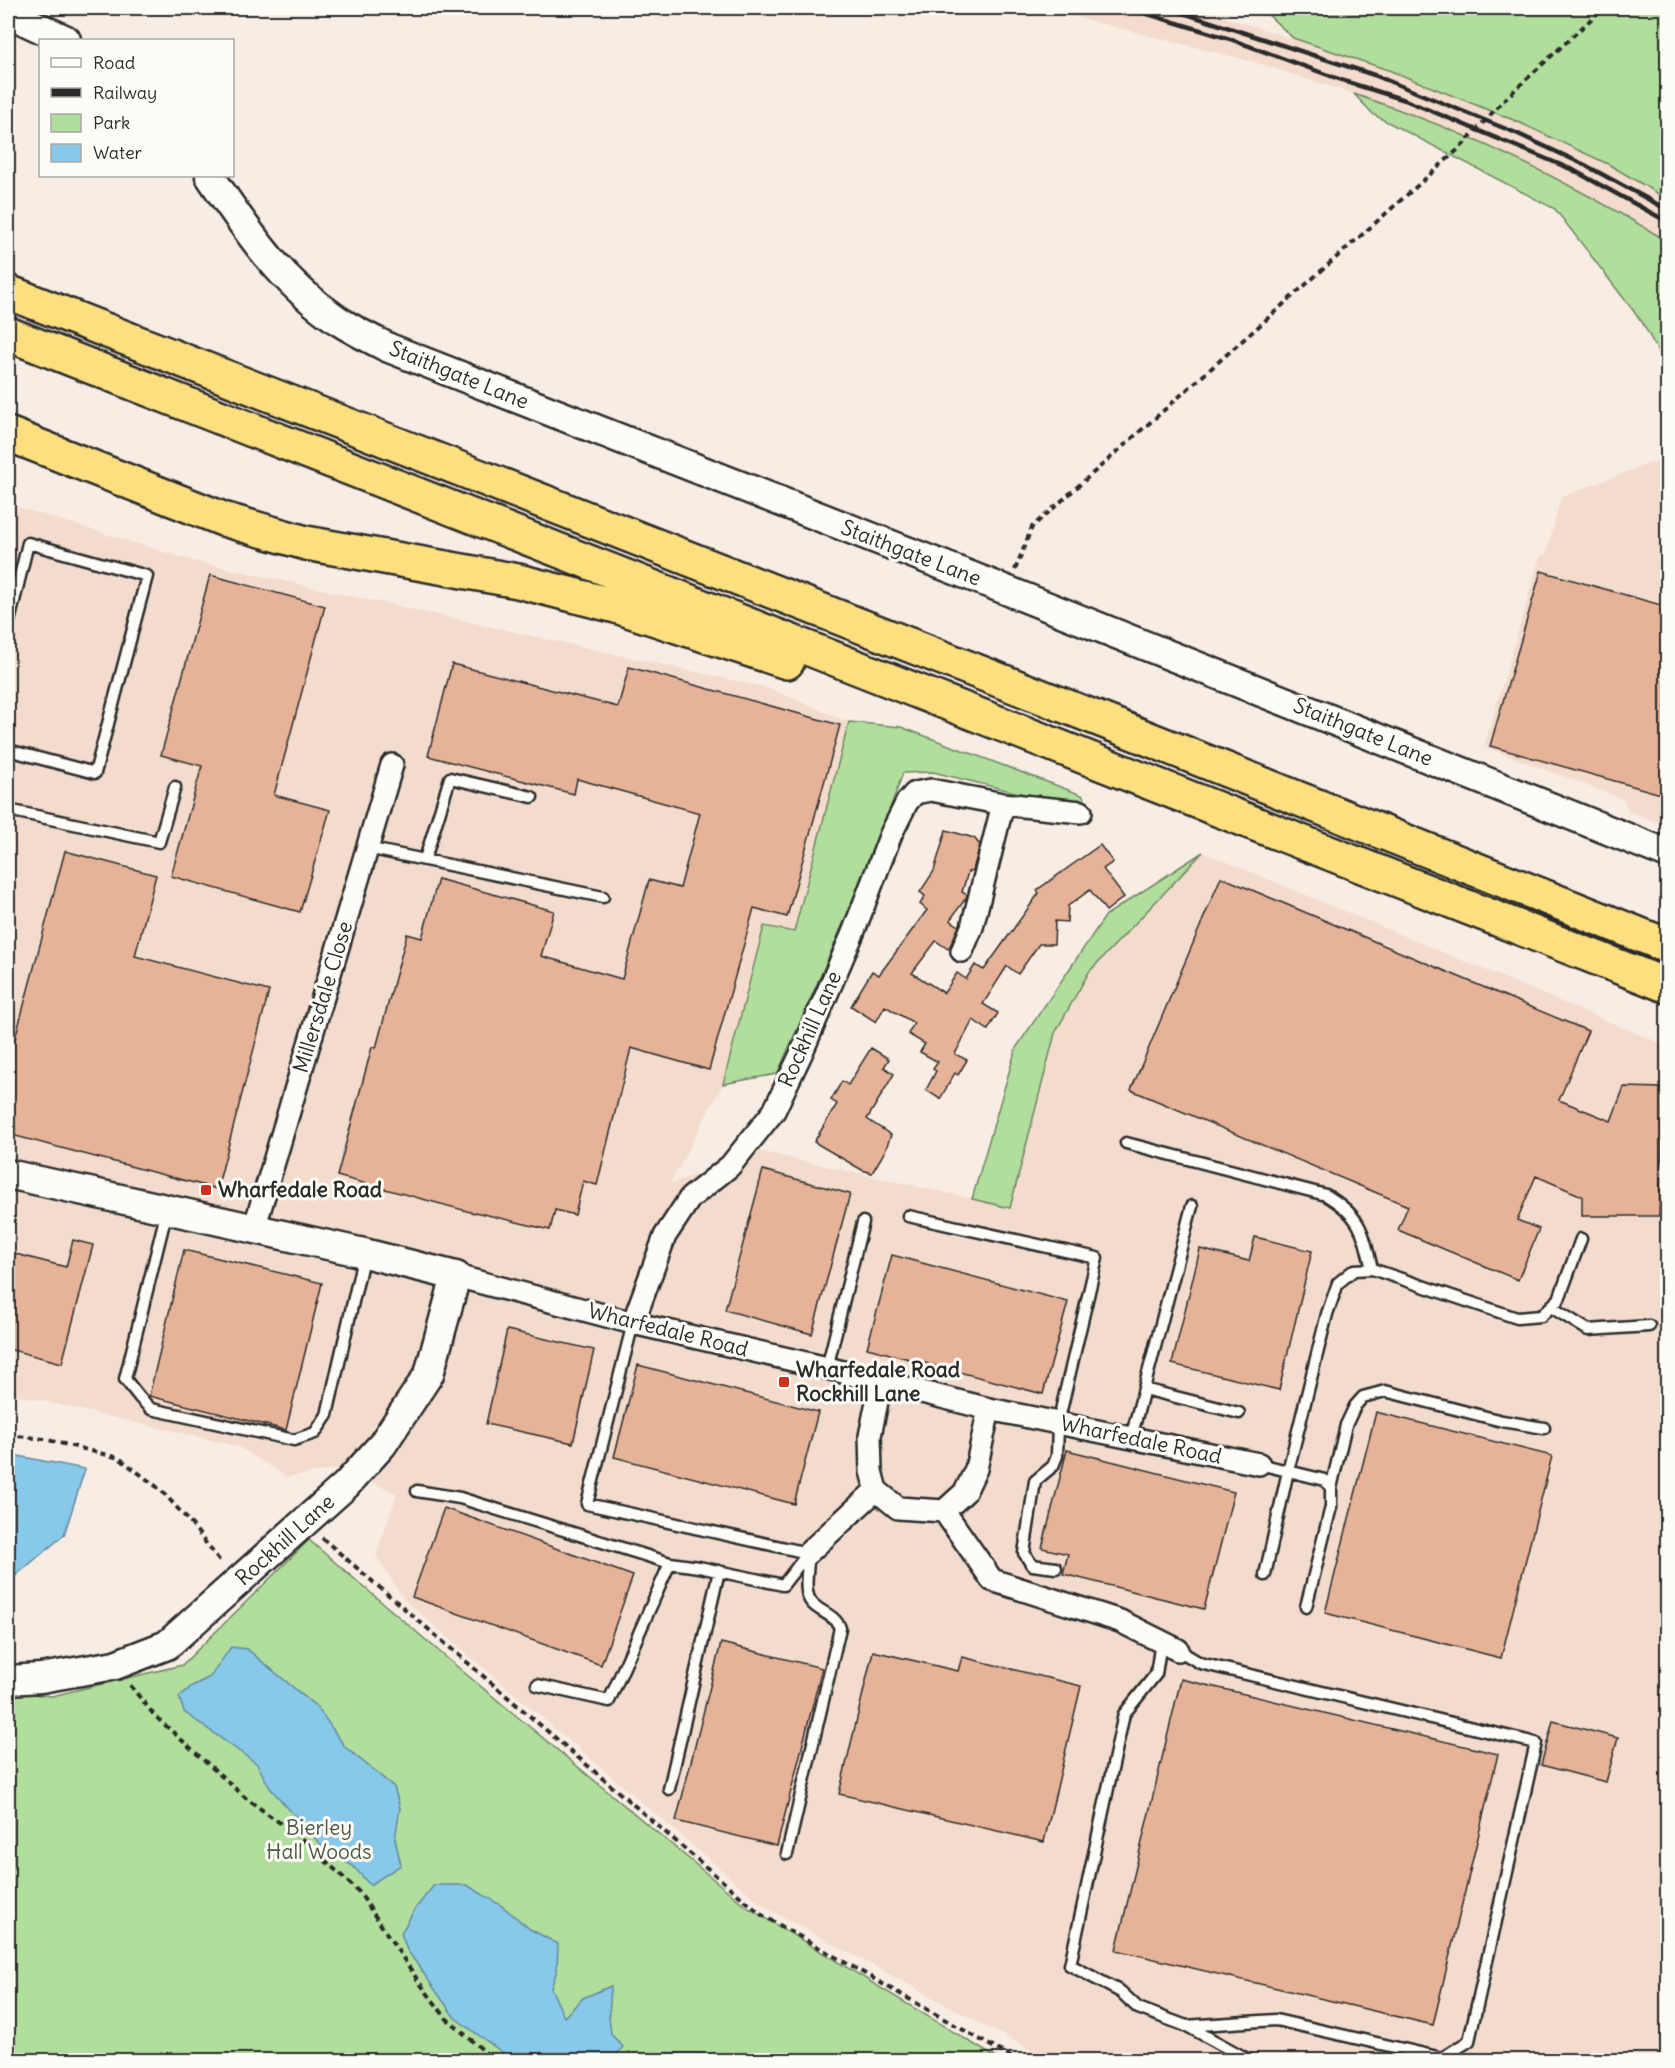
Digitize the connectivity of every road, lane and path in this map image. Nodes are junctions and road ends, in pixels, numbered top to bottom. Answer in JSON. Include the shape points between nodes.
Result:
{"nodes":[{"id":1,"x":1603,"y":8,"type":"edge"},
{"id":2,"x":8,"y":13,"type":"edge"},
{"id":3,"x":64,"y":39,"type":"edge"},
{"id":4,"x":211,"y":177,"type":"edge"},
{"id":5,"x":8,"y":292,"type":"edge"},
{"id":6,"x":8,"y":334,"type":"edge"},
{"id":7,"x":8,"y":434,"type":"edge"},
{"id":8,"x":1006,"y":590,"type":"junction"},
{"id":9,"x":8,"y":626,"type":"edge"},
{"id":10,"x":915,"y":690,"type":"junction"},
{"id":11,"x":8,"y":750,"type":"edge"},
{"id":12,"x":392,"y":765,"type":"dead end"},
{"id":13,"x":176,"y":787,"type":"dead end"},
{"id":14,"x":532,"y":797,"type":"dead end"},
{"id":15,"x":1003,"y":804,"type":"junction"},
{"id":16,"x":8,"y":810,"type":"edge"},
{"id":17,"x":1081,"y":812,"type":"dead end"},
{"id":18,"x":367,"y":848,"type":"junction"},
{"id":19,"x":1668,"y":854,"type":"edge"},
{"id":20,"x":425,"y":859,"type":"junction"},
{"id":21,"x":603,"y":897,"type":"dead end"},
{"id":22,"x":1668,"y":946,"type":"edge"},
{"id":23,"x":962,"y":951,"type":"dead end"},
{"id":24,"x":1668,"y":986,"type":"edge"},
{"id":25,"x":1126,"y":1143,"type":"dead end"},
{"id":26,"x":8,"y":1174,"type":"edge"},
{"id":27,"x":1192,"y":1206,"type":"dead end"},
{"id":28,"x":167,"y":1210,"type":"junction"},
{"id":29,"x":908,"y":1216,"type":"dead end"},
{"id":30,"x":863,"y":1222,"type":"dead end"},
{"id":31,"x":254,"y":1229,"type":"junction"},
{"id":32,"x":1581,"y":1239,"type":"dead end"},
{"id":33,"x":364,"y":1253,"type":"junction"},
{"id":34,"x":1372,"y":1269,"type":"junction"},
{"id":35,"x":456,"y":1276,"type":"junction"},
{"id":36,"x":1551,"y":1306,"type":"junction"},
{"id":37,"x":633,"y":1323,"type":"junction"},
{"id":38,"x":1649,"y":1326,"type":"dead end"},
{"id":39,"x":827,"y":1368,"type":"junction"},
{"id":40,"x":881,"y":1382,"type":"junction"},
{"id":41,"x":1144,"y":1389,"type":"junction"},
{"id":42,"x":989,"y":1409,"type":"junction"},
{"id":43,"x":1239,"y":1413,"type":"dead end"},
{"id":44,"x":1058,"y":1423,"type":"junction"},
{"id":45,"x":1544,"y":1428,"type":"dead end"},
{"id":46,"x":8,"y":1435,"type":"edge"},
{"id":47,"x":1131,"y":1438,"type":"junction"},
{"id":48,"x":1259,"y":1464,"type":"joint"},
{"id":49,"x":1288,"y":1471,"type":"junction"},
{"id":50,"x":1331,"y":1488,"type":"junction"},
{"id":51,"x":876,"y":1490,"type":"junction"},
{"id":52,"x":417,"y":1491,"type":"dead end"},
{"id":53,"x":944,"y":1511,"type":"junction"},
{"id":54,"x":304,"y":1522,"type":"junction"},
{"id":55,"x":808,"y":1553,"type":"junction"},
{"id":56,"x":670,"y":1563,"type":"junction"},
{"id":57,"x":1056,"y":1568,"type":"dead end"},
{"id":58,"x":719,"y":1571,"type":"junction"},
{"id":59,"x":1265,"y":1575,"type":"dead end"},
{"id":60,"x":237,"y":1583,"type":"junction"},
{"id":61,"x":1306,"y":1607,"type":"dead end"},
{"id":62,"x":1170,"y":1646,"type":"junction"},
{"id":63,"x":116,"y":1665,"type":"junction"},
{"id":64,"x":8,"y":1680,"type":"edge"},
{"id":65,"x":537,"y":1685,"type":"dead end"},
{"id":66,"x":669,"y":1789,"type":"dead end"},
{"id":67,"x":787,"y":1854,"type":"dead end"},
{"id":68,"x":1185,"y":2026,"type":"junction"},
{"id":69,"x":485,"y":2052,"type":"junction"},
{"id":70,"x":494,"y":2061,"type":"edge"},
{"id":71,"x":498,"y":2061,"type":"edge"},
{"id":72,"x":1016,"y":2061,"type":"edge"},
{"id":73,"x":1249,"y":2061,"type":"edge"}],
"edges":[{"from":1,"to":8,"type":"path","bridge":true,"via":[[1503,101],[1461,147],[1032,527]]},
{"from":2,"to":3,"type":"street"},
{"from":4,"to":8,"type":"street","name":"Staithgate Lane","via":[[254,242],[279,270],[336,319],[389,348]]},
{"from":5,"to":22,"type":"highway"},
{"from":6,"to":10,"type":"highway"},
{"from":7,"to":10,"type":"highway","via":[[223,519],[296,540],[518,581],[616,606],[796,665]]},
{"from":8,"to":19,"type":"street","name":"Staithgate Lane"},
{"from":9,"to":11,"type":"lane","via":[[28,543],[147,576],[95,773]]},
{"from":10,"to":24,"type":"highway"},
{"from":12,"to":18,"type":"street","name":"Millersdale Close"},
{"from":13,"to":16,"type":"lane","via":[[159,842]]},
{"from":14,"to":20,"type":"lane","via":[[450,778]]},
{"from":15,"to":17,"type":"street","name":"Rockhill Lane"},
{"from":15,"to":23,"type":"street","via":[[972,927]]},
{"from":15,"to":37,"type":"street","name":"Rockhill Lane","via":[[931,790],[915,793],[907,802],[774,1111],[730,1166],[690,1198],[665,1236]]},
{"from":18,"to":20,"type":"lane"},
{"from":18,"to":31,"type":"street","name":"Millersdale Close"},
{"from":20,"to":21,"type":"lane"},
{"from":25,"to":34,"type":"lane","via":[[1326,1195],[1345,1207],[1362,1229]]},
{"from":26,"to":28,"type":"street","name":"Wharfedale Road"},
{"from":27,"to":41,"type":"lane"},
{"from":28,"to":31,"type":"street","name":"Wharfedale Road"},
{"from":28,"to":33,"type":"lane","via":[[125,1378],[151,1409],[294,1440],[315,1433],[327,1415]]},
{"from":29,"to":44,"type":"lane","via":[[1097,1258]]},
{"from":30,"to":39,"type":"lane"},
{"from":31,"to":33,"type":"street","name":"Wharfedale Road"},
{"from":32,"to":36,"type":"lane","via":[[1559,1299]]},
{"from":33,"to":35,"type":"street","name":"Wharfedale Road"},
{"from":34,"to":36,"type":"lane","via":[[1517,1318],[1541,1316]]},
{"from":34,"to":49,"type":"lane","via":[[1354,1270],[1338,1283]]},
{"from":35,"to":37,"type":"street","name":"Wharfedale Road"},
{"from":35,"to":54,"type":"street","name":"Rockhill Lane","via":[[429,1374],[382,1445],[346,1485]]},
{"from":36,"to":38,"type":"lane","via":[[1588,1330]]},
{"from":37,"to":39,"type":"street","name":"Wharfedale Road"},
{"from":37,"to":55,"type":"lane","via":[[587,1504]]},
{"from":39,"to":40,"type":"street","name":"Wharfedale Road"},
{"from":40,"to":42,"type":"street","name":"Wharfedale Road"},
{"from":40,"to":51,"type":"street","via":[[870,1436]]},
{"from":41,"to":43,"type":"lane"},
{"from":41,"to":47,"type":"lane"},
{"from":42,"to":44,"type":"street","name":"Wharfedale Road"},
{"from":42,"to":53,"type":"street","via":[[976,1469],[965,1492]]},
{"from":44,"to":47,"type":"street","name":"Wharfedale Road"},
{"from":44,"to":57,"type":"lane","via":[[1053,1467],[1035,1481],[1024,1553],[1032,1565]]},
{"from":45,"to":50,"type":"lane","via":[[1385,1391],[1363,1397],[1347,1425]]},
{"from":46,"to":60,"type":"path","via":[[44,1439],[119,1458],[161,1490]]},
{"from":47,"to":48,"type":"street","name":"Wharfedale Road"},
{"from":48,"to":49,"type":"lane"},
{"from":49,"to":50,"type":"lane","via":[[1325,1480]]},
{"from":49,"to":59,"type":"lane"},
{"from":50,"to":61,"type":"lane","via":[[1331,1507]]},
{"from":51,"to":53,"type":"street","via":[[898,1508]]},
{"from":51,"to":55,"type":"street"},
{"from":52,"to":56,"type":"lane","via":[[460,1498]]},
{"from":53,"to":62,"type":"street","via":[[992,1580],[1120,1621]]},
{"from":54,"to":60,"type":"street","name":"Rockhill Lane"},
{"from":54,"to":72,"type":"path","via":[[762,1915]]},
{"from":55,"to":58,"type":"lane","via":[[783,1585]]},
{"from":55,"to":67,"type":"lane","via":[[807,1592],[813,1606],[837,1620],[840,1628]]},
{"from":56,"to":58,"type":"lane"},
{"from":56,"to":65,"type":"lane","via":[[609,1701]]},
{"from":58,"to":66,"type":"lane"},
{"from":60,"to":63,"type":"street","name":"Rockhill Lane","via":[[166,1645]]},
{"from":62,"to":68,"type":"lane","via":[[1156,1674],[1124,1714],[1070,1965],[1121,1992],[1138,2008]]},
{"from":62,"to":68,"type":"lane","via":[[1200,1663],[1536,1743],[1469,2041],[1442,2058],[1276,2020]]},
{"from":63,"to":64,"type":"street","name":"Rockhill Lane"},
{"from":63,"to":69,"type":"path","via":[[154,1715],[248,1800],[300,1837],[358,1892],[446,2018]]},
{"from":68,"to":73,"type":"lane"},
{"from":69,"to":70,"type":"path"},
{"from":69,"to":71,"type":"path"}]}
